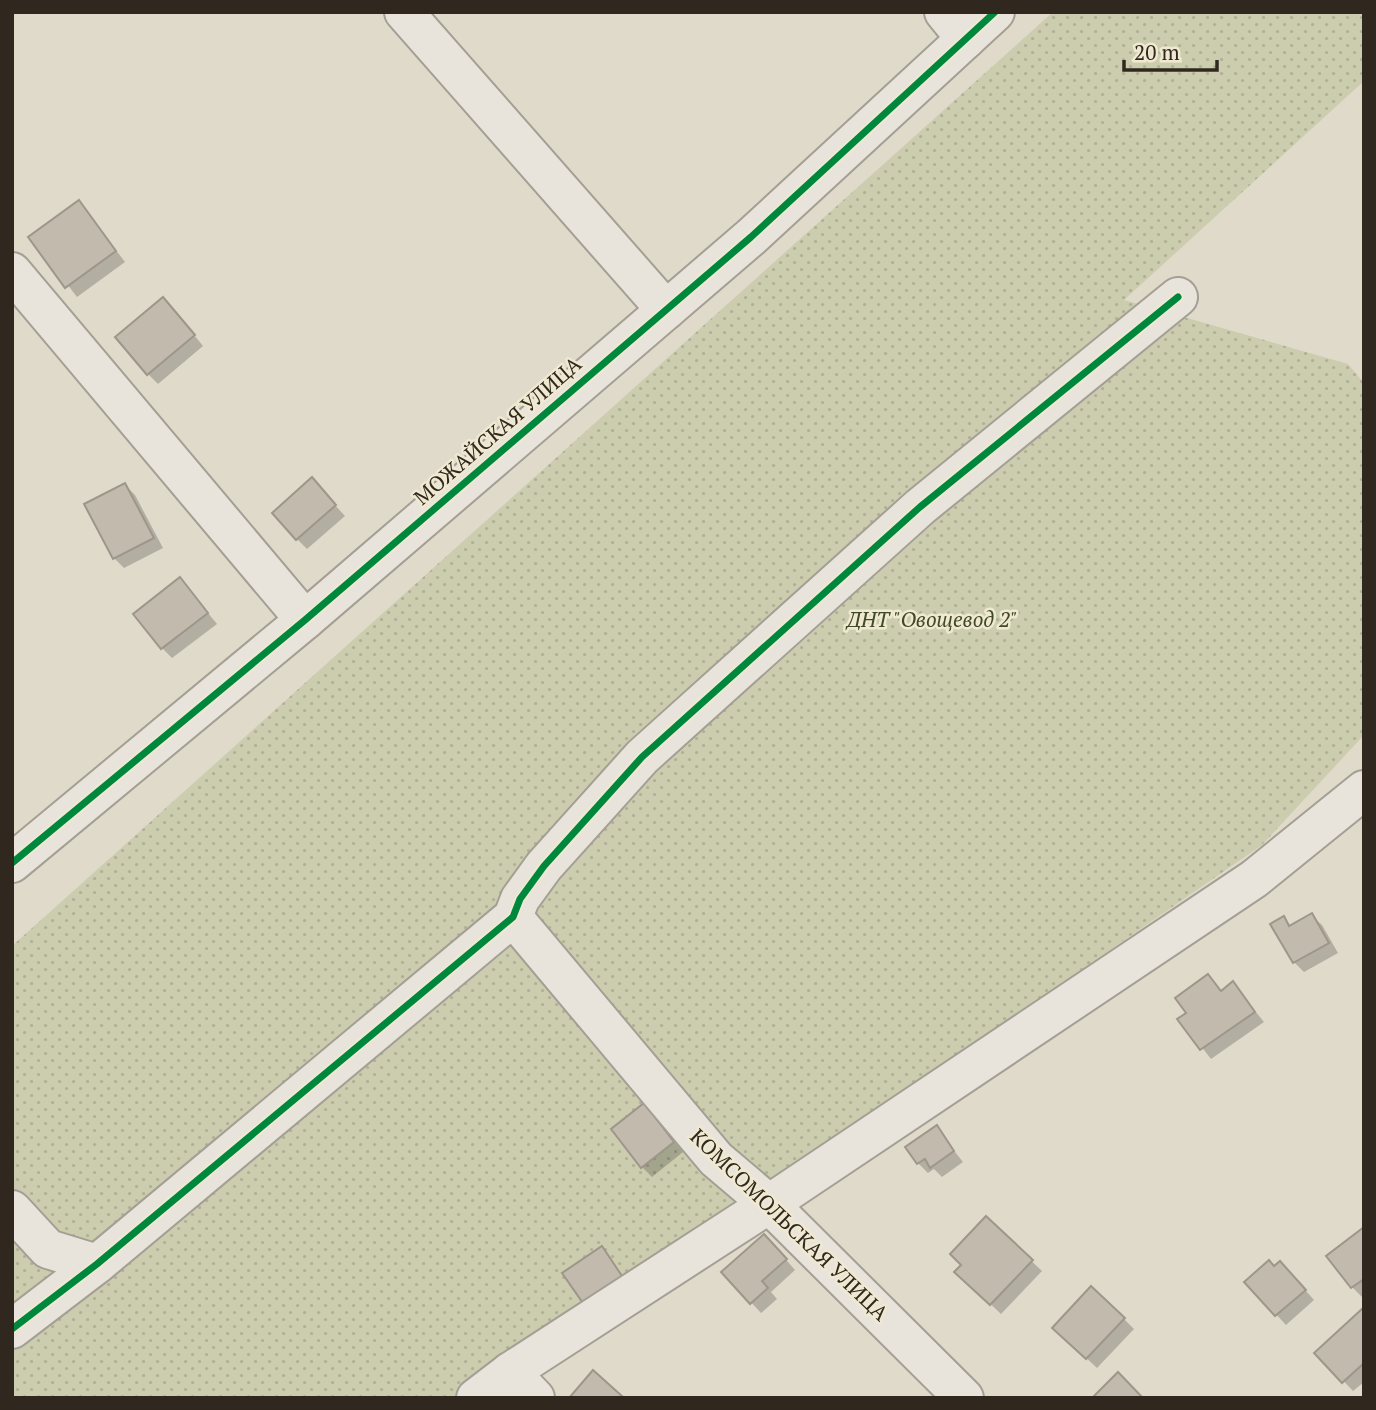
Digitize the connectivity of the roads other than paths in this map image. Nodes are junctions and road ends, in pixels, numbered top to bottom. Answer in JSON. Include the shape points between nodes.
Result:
{"nodes":[{"id":1,"x":404,"y":12,"type":"edge"},
{"id":2,"x":995,"y":12,"type":"edge"},
{"id":3,"x":955,"y":26,"type":"edge"},
{"id":4,"x":12,"y":272,"type":"edge"},
{"id":5,"x":1178,"y":297,"type":"dead end"},
{"id":6,"x":666,"y":310,"type":"junction"},
{"id":7,"x":305,"y":620,"type":"junction"},
{"id":8,"x":1364,"y":790,"type":"edge"},
{"id":9,"x":12,"y":863,"type":"edge"},
{"id":10,"x":513,"y":918,"type":"junction"},
{"id":11,"x":769,"y":1204,"type":"junction"},
{"id":12,"x":12,"y":1210,"type":"edge"},
{"id":13,"x":97,"y":1264,"type":"junction"},
{"id":14,"x":12,"y":1329,"type":"edge"},
{"id":15,"x":523,"y":1385,"type":"edge"},
{"id":16,"x":477,"y":1398,"type":"edge"},
{"id":17,"x":964,"y":1398,"type":"edge"}],
"edges":[{"from":1,"to":6,"type":"street"},
{"from":2,"to":3,"type":"street","name":"МОЖАЙСКАЯ УЛИЦА"},
{"from":3,"to":6,"type":"street","name":"МОЖАЙСКАЯ УЛИЦА","via":[[751,237]]},
{"from":4,"to":7,"type":"street"},
{"from":5,"to":10,"type":"street","via":[[919,507],[642,757],[544,866],[520,899]]},
{"from":6,"to":7,"type":"street","name":"МОЖАЙСКАЯ УЛИЦА"},
{"from":7,"to":9,"type":"street","name":"МОЖАЙСКАЯ УЛИЦА"},
{"from":8,"to":11,"type":"street","via":[[1254,879]]},
{"from":10,"to":11,"type":"street","name":"КОМСОМОЛЬСКАЯ УЛИЦА","via":[[716,1159]]},
{"from":10,"to":13,"type":"street"},
{"from":11,"to":15,"type":"street"},
{"from":11,"to":17,"type":"street","name":"КОМСОМОЛЬСКАЯ УЛИЦА"},
{"from":12,"to":13,"type":"street","via":[[48,1249]]},
{"from":13,"to":14,"type":"street"},
{"from":15,"to":16,"type":"street"}]}
